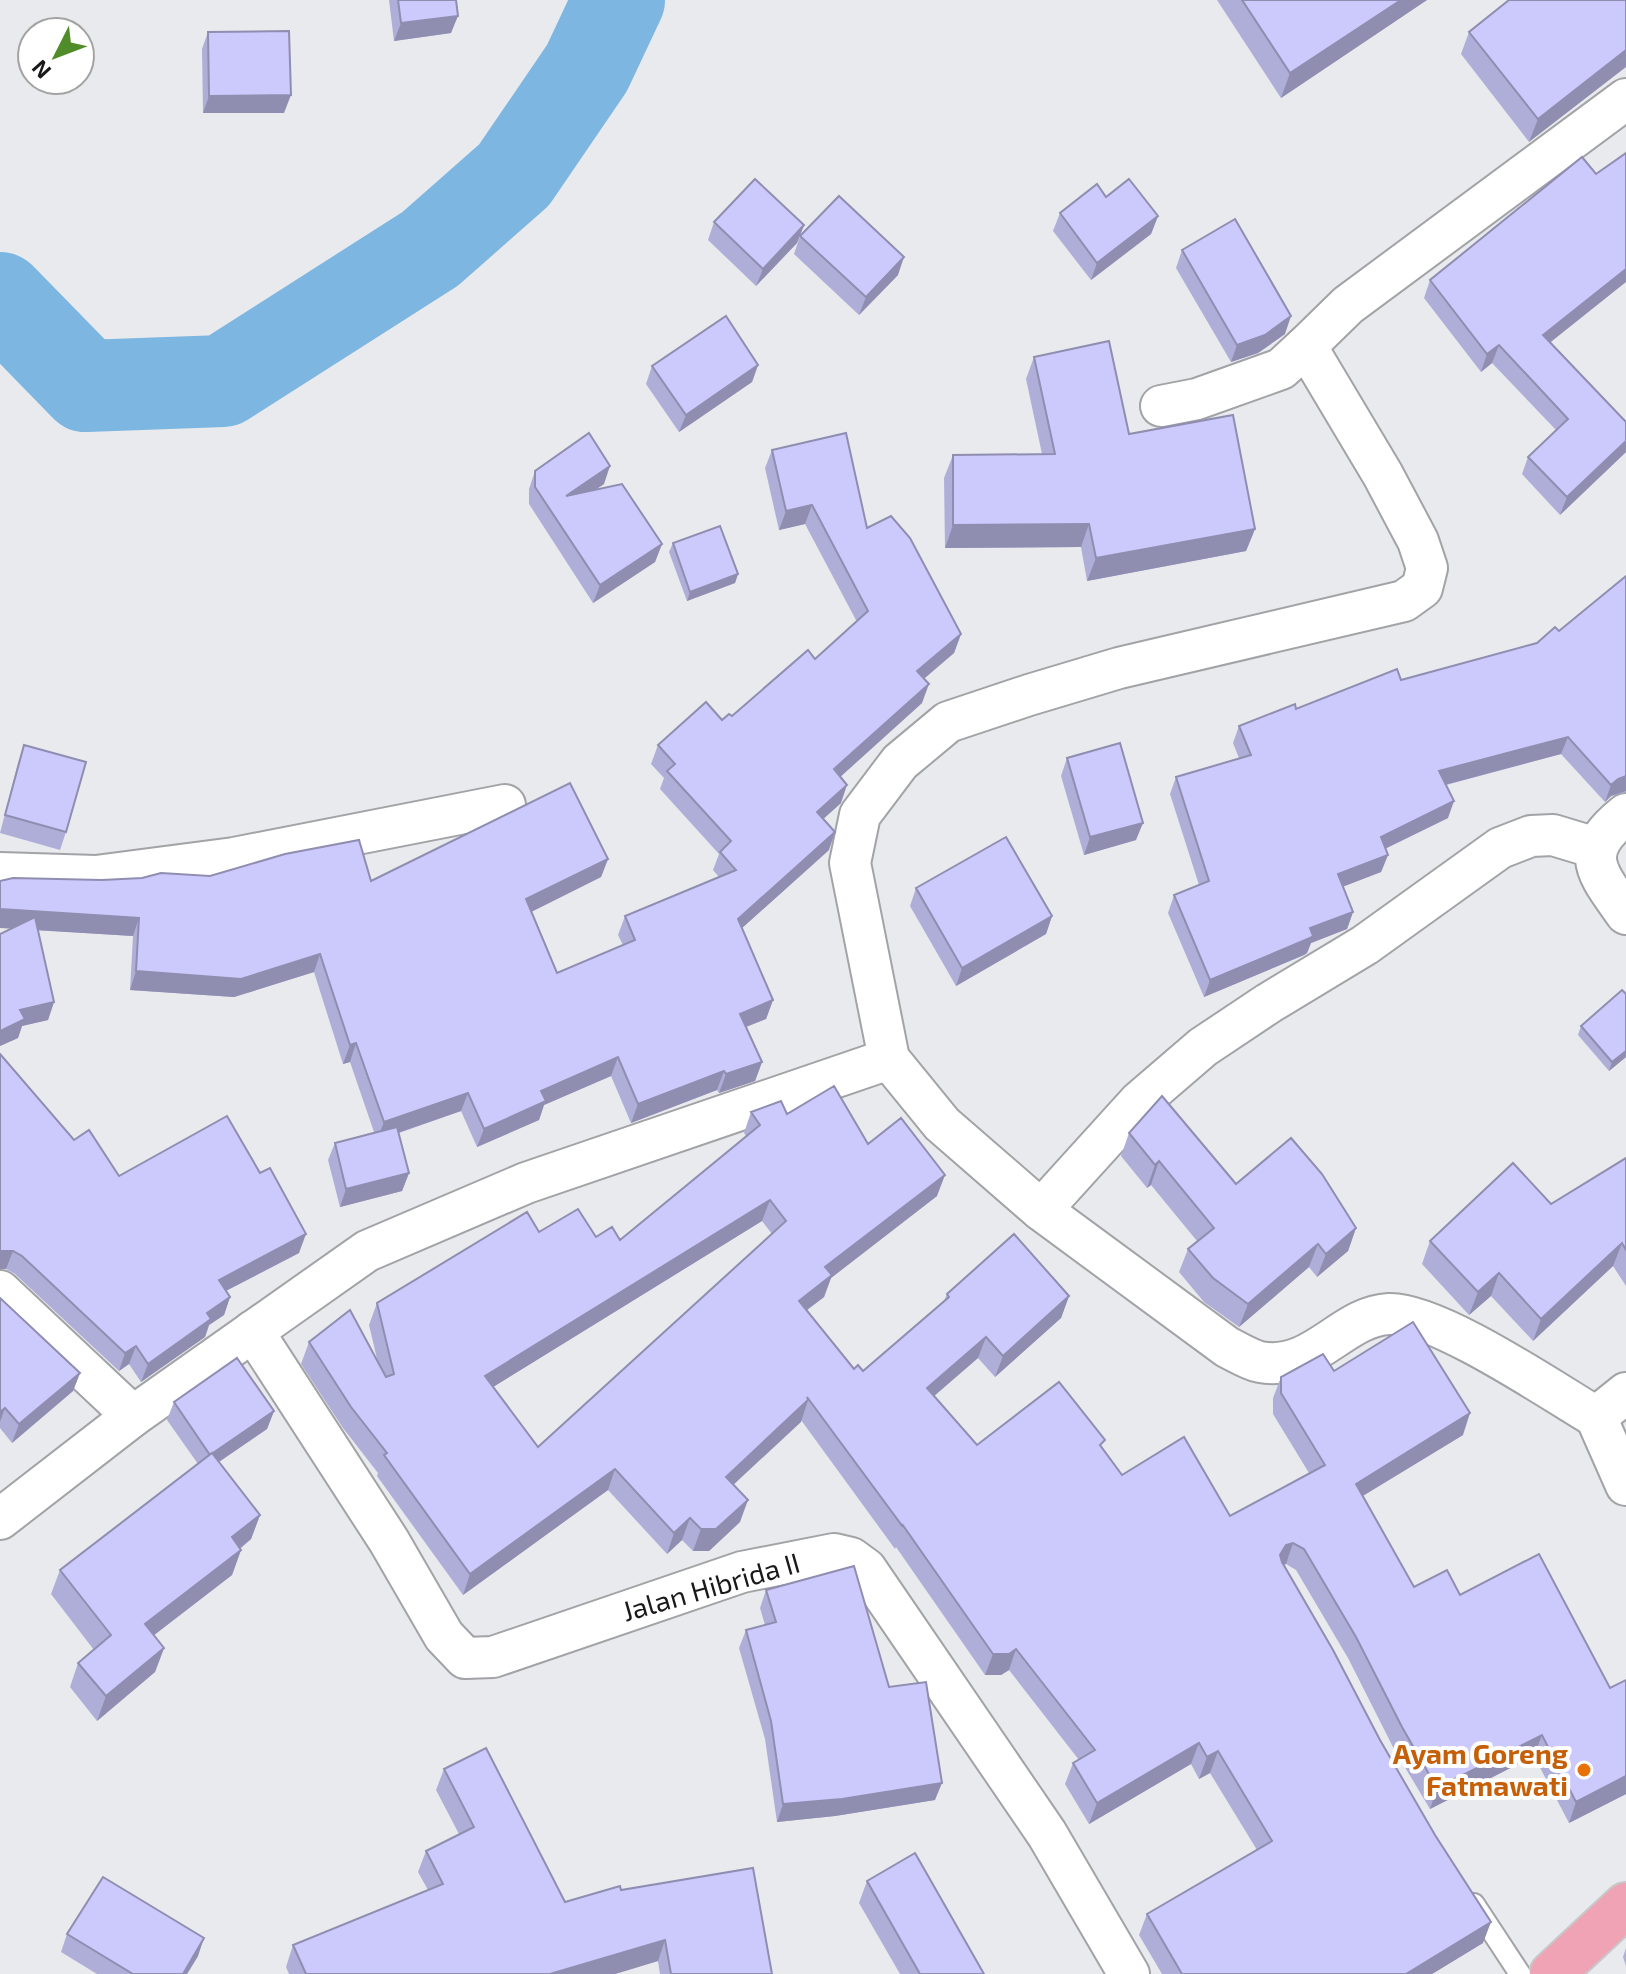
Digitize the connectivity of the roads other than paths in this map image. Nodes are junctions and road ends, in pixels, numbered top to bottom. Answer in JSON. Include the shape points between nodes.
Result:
{"nodes":[{"id":1,"x":1626,"y":99,"type":"edge"},
{"id":2,"x":1306,"y":346,"type":"junction"},
{"id":3,"x":1161,"y":406,"type":"dead end"},
{"id":4,"x":505,"y":805,"type":"dead end"},
{"id":5,"x":1626,"y":814,"type":"edge"},
{"id":6,"x":1596,"y":848,"type":"junction"},
{"id":7,"x":0,"y":873,"type":"edge"},
{"id":8,"x":1626,"y":914,"type":"edge"},
{"id":9,"x":889,"y":1059,"type":"junction"},
{"id":10,"x":1041,"y":1210,"type":"junction"},
{"id":11,"x":0,"y":1291,"type":"edge"},
{"id":12,"x":253,"y":1331,"type":"junction"},
{"id":13,"x":1611,"y":1405,"type":"edge"},
{"id":14,"x":133,"y":1416,"type":"junction"},
{"id":15,"x":1626,"y":1485,"type":"edge"},
{"id":16,"x":0,"y":1519,"type":"edge"},
{"id":17,"x":1460,"y":1884,"type":"edge"},
{"id":18,"x":1626,"y":1905,"type":"edge"},
{"id":19,"x":1129,"y":1974,"type":"edge"},
{"id":20,"x":1520,"y":1974,"type":"edge"},
{"id":21,"x":1552,"y":1974,"type":"edge"}],
"edges":[{"from":1,"to":2,"type":"street","via":[[1348,305]]},
{"from":2,"to":3,"type":"street","via":[[1281,369]]},
{"from":2,"to":9,"type":"street","via":[[1418,541],[1427,568],[1422,588],[1404,601],[1119,668],[948,722],[900,762],[860,815],[850,863]]},
{"from":4,"to":7,"type":"street","via":[[234,858],[96,876]]},
{"from":5,"to":6,"type":"street"},
{"from":6,"to":8,"type":"street","via":[[1600,877]]},
{"from":6,"to":10,"type":"street","via":[[1553,835],[1531,836],[1500,848],[1365,945],[1203,1047],[1139,1102]]},
{"from":9,"to":10,"type":"street","via":[[942,1124]]},
{"from":9,"to":12,"type":"street","via":[[526,1183],[367,1251]]},
{"from":10,"to":13,"type":"street","via":[[1227,1347],[1260,1362],[1292,1361],[1360,1322],[1388,1314],[1450,1331]]},
{"from":11,"to":14,"type":"street"},
{"from":12,"to":14,"type":"street"},
{"from":12,"to":19,"type":"street","name":"Jalan Hibrida II","via":[[444,1636],[465,1658],[493,1657],[742,1572],[834,1554],[866,1569],[1039,1821]]},
{"from":13,"to":15,"type":"street"},
{"from":14,"to":16,"type":"street"},
{"from":17,"to":20,"type":"lane"},
{"from":18,"to":21,"type":"main road"}]}
